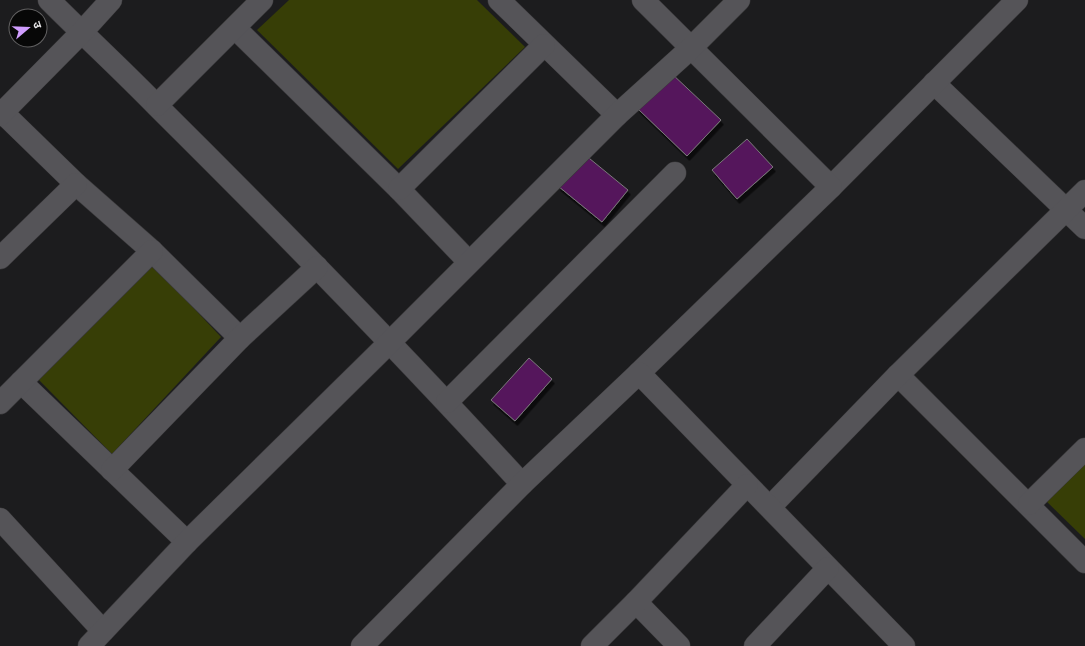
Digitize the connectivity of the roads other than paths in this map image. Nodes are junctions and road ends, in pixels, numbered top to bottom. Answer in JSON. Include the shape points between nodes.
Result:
{"nodes":[{"id":1,"x":49,"y":0,"type":"edge"},
{"id":2,"x":111,"y":0,"type":"edge"},
{"id":3,"x":262,"y":0,"type":"edge"},
{"id":4,"x":499,"y":0,"type":"edge"},
{"id":5,"x":643,"y":0,"type":"edge"},
{"id":6,"x":739,"y":0,"type":"edge"},
{"id":7,"x":1017,"y":0,"type":"edge"},
{"id":8,"x":235,"y":28,"type":"junction"},
{"id":9,"x":81,"y":33,"type":"junction"},
{"id":10,"x":544,"y":45,"type":"junction"},
{"id":11,"x":691,"y":48,"type":"junction"},
{"id":12,"x":934,"y":83,"type":"junction"},
{"id":13,"x":157,"y":105,"type":"junction"},
{"id":14,"x":1,"y":113,"type":"edge"},
{"id":15,"x":617,"y":115,"type":"junction"},
{"id":16,"x":675,"y":173,"type":"dead end"},
{"id":17,"x":76,"y":184,"type":"junction"},
{"id":18,"x":831,"y":188,"type":"junction"},
{"id":19,"x":399,"y":189,"type":"junction"},
{"id":20,"x":1085,"y":191,"type":"edge"},
{"id":21,"x":1066,"y":209,"type":"junction"},
{"id":22,"x":1085,"y":228,"type":"edge"},
{"id":23,"x":152,"y":251,"type":"junction"},
{"id":24,"x":0,"y":258,"type":"edge"},
{"id":25,"x":469,"y":262,"type":"junction"},
{"id":26,"x":317,"y":267,"type":"junction"},
{"id":27,"x":240,"y":338,"type":"junction"},
{"id":28,"x":390,"y":342,"type":"junction"},
{"id":29,"x":639,"y":373,"type":"junction"},
{"id":30,"x":898,"y":375,"type":"junction"},
{"id":31,"x":21,"y":382,"type":"junction"},
{"id":32,"x":447,"y":402,"type":"junction"},
{"id":33,"x":0,"y":403,"type":"edge"},
{"id":34,"x":1085,"y":449,"type":"edge"},
{"id":35,"x":112,"y":470,"type":"junction"},
{"id":36,"x":522,"y":484,"type":"junction"},
{"id":37,"x":747,"y":486,"type":"junction"},
{"id":38,"x":1029,"y":504,"type":"junction"},
{"id":39,"x":770,"y":508,"type":"junction"},
{"id":40,"x":0,"y":519,"type":"edge"},
{"id":41,"x":187,"y":542,"type":"junction"},
{"id":42,"x":1085,"y":562,"type":"edge"},
{"id":43,"x":828,"y":568,"type":"junction"},
{"id":44,"x":636,"y":602,"type":"junction"},
{"id":45,"x":96,"y":638,"type":"edge"},
{"id":46,"x":362,"y":646,"type":"edge"},
{"id":47,"x":592,"y":646,"type":"edge"},
{"id":48,"x":679,"y":646,"type":"edge"},
{"id":49,"x":755,"y":646,"type":"edge"},
{"id":50,"x":904,"y":646,"type":"edge"}],
"edges":[{"from":1,"to":9,"type":"street"},
{"from":2,"to":9,"type":"street"},
{"from":3,"to":8,"type":"street"},
{"from":4,"to":10,"type":"street"},
{"from":5,"to":11,"type":"street"},
{"from":6,"to":11,"type":"street"},
{"from":7,"to":12,"type":"street"},
{"from":8,"to":13,"type":"street"},
{"from":8,"to":19,"type":"street"},
{"from":9,"to":13,"type":"street"},
{"from":9,"to":14,"type":"street"},
{"from":10,"to":15,"type":"street"},
{"from":10,"to":19,"type":"street"},
{"from":11,"to":15,"type":"street"},
{"from":11,"to":18,"type":"street"},
{"from":12,"to":18,"type":"street"},
{"from":12,"to":21,"type":"street"},
{"from":13,"to":26,"type":"street"},
{"from":14,"to":17,"type":"street"},
{"from":15,"to":25,"type":"street"},
{"from":16,"to":32,"type":"street"},
{"from":17,"to":23,"type":"street"},
{"from":17,"to":24,"type":"street"},
{"from":18,"to":29,"type":"street"},
{"from":19,"to":25,"type":"street"},
{"from":20,"to":21,"type":"street"},
{"from":21,"to":22,"type":"street"},
{"from":21,"to":30,"type":"street"},
{"from":23,"to":27,"type":"street"},
{"from":23,"to":31,"type":"street"},
{"from":25,"to":28,"type":"street"},
{"from":26,"to":27,"type":"street"},
{"from":26,"to":28,"type":"street"},
{"from":27,"to":35,"type":"street"},
{"from":28,"to":32,"type":"street"},
{"from":28,"to":41,"type":"street"},
{"from":29,"to":36,"type":"street"},
{"from":29,"to":37,"type":"street"},
{"from":30,"to":38,"type":"street"},
{"from":30,"to":39,"type":"street"},
{"from":31,"to":33,"type":"street"},
{"from":31,"to":35,"type":"street"},
{"from":32,"to":36,"type":"street"},
{"from":34,"to":38,"type":"street"},
{"from":35,"to":41,"type":"street"},
{"from":36,"to":46,"type":"street"},
{"from":37,"to":39,"type":"street"},
{"from":37,"to":44,"type":"street"},
{"from":38,"to":42,"type":"street"},
{"from":39,"to":43,"type":"street"},
{"from":40,"to":45,"type":"street"},
{"from":41,"to":45,"type":"street"},
{"from":43,"to":49,"type":"street"},
{"from":43,"to":50,"type":"street"},
{"from":44,"to":47,"type":"street"},
{"from":44,"to":48,"type":"street"}]}
